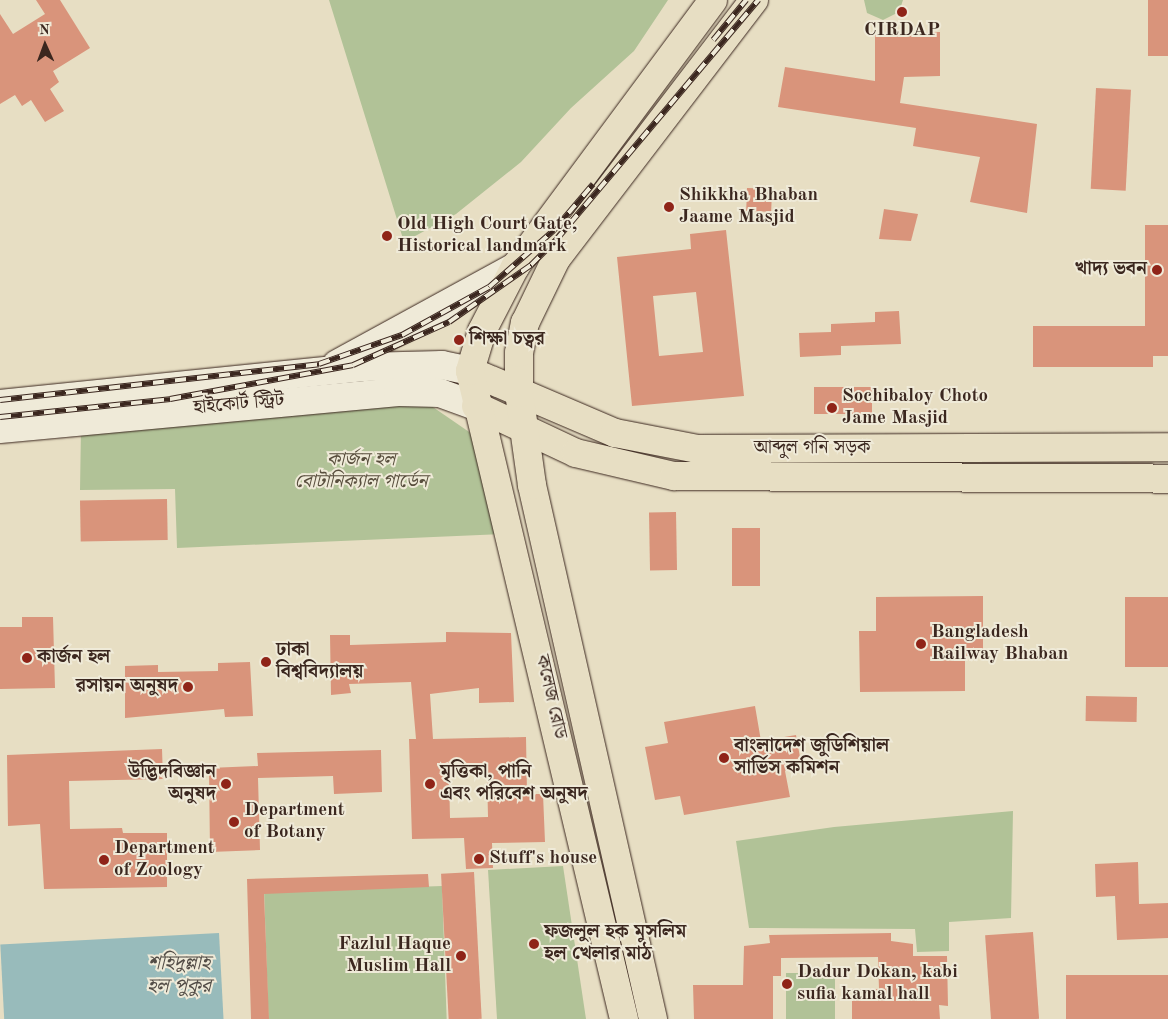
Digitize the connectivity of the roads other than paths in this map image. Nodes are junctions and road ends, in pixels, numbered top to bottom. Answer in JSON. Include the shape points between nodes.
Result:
{"nodes":[{"id":1,"x":714,"y":0,"type":"edge"},
{"id":2,"x":754,"y":0,"type":"edge"},
{"id":3,"x":515,"y":267,"type":"junction"},
{"id":4,"x":470,"y":371,"type":"junction"},
{"id":5,"x":322,"y":372,"type":"junction"},
{"id":6,"x":519,"y":393,"type":"junction"},
{"id":7,"x":0,"y":404,"type":"edge"},
{"id":8,"x":476,"y":406,"type":"junction"},
{"id":9,"x":0,"y":429,"type":"edge"},
{"id":10,"x":524,"y":432,"type":"junction"},
{"id":11,"x":1168,"y":447,"type":"edge"},
{"id":12,"x":1168,"y":479,"type":"edge"},
{"id":13,"x":624,"y":1019,"type":"edge"},
{"id":14,"x":653,"y":1019,"type":"edge"}],
"edges":[{"from":1,"to":3,"type":"main road"},
{"from":2,"to":6,"type":"main road","name":"কলেজ রোড","via":[[546,276],[525,323]]},
{"from":3,"to":4,"type":"main road","via":[[482,331]]},
{"from":3,"to":5,"type":"main road"},
{"from":4,"to":5,"type":"main road","name":"হাইকোর্ট স্ট্রিট","via":[[406,365]]},
{"from":4,"to":6,"type":"main road","name":"আব্দুল গনি সড়ক"},
{"from":4,"to":8,"type":"main road","name":"কলেজ রোড"},
{"from":5,"to":7,"type":"main road","name":"হাইকোর্ট স্ট্রিট"},
{"from":6,"to":10,"type":"main road","name":"কলেজ রোড"},
{"from":6,"to":11,"type":"main road","name":"আব্দুল গনি সড়ক","via":[[615,433],[697,449]]},
{"from":8,"to":9,"type":"main road","name":"হাইকোর্ট স্ট্রিট","via":[[440,393],[398,392]]},
{"from":8,"to":10,"type":"main road","name":"আব্দুল গনি সড়ক"},
{"from":8,"to":13,"type":"main road","name":"কলেজ রোড","via":[[515,547]]},
{"from":10,"to":12,"type":"main road","name":"আব্দুল গনি সড়ক","via":[[604,463],[674,476]]},
{"from":10,"to":14,"type":"main road","name":"কলেজ রোড","via":[[556,595]]}]}
